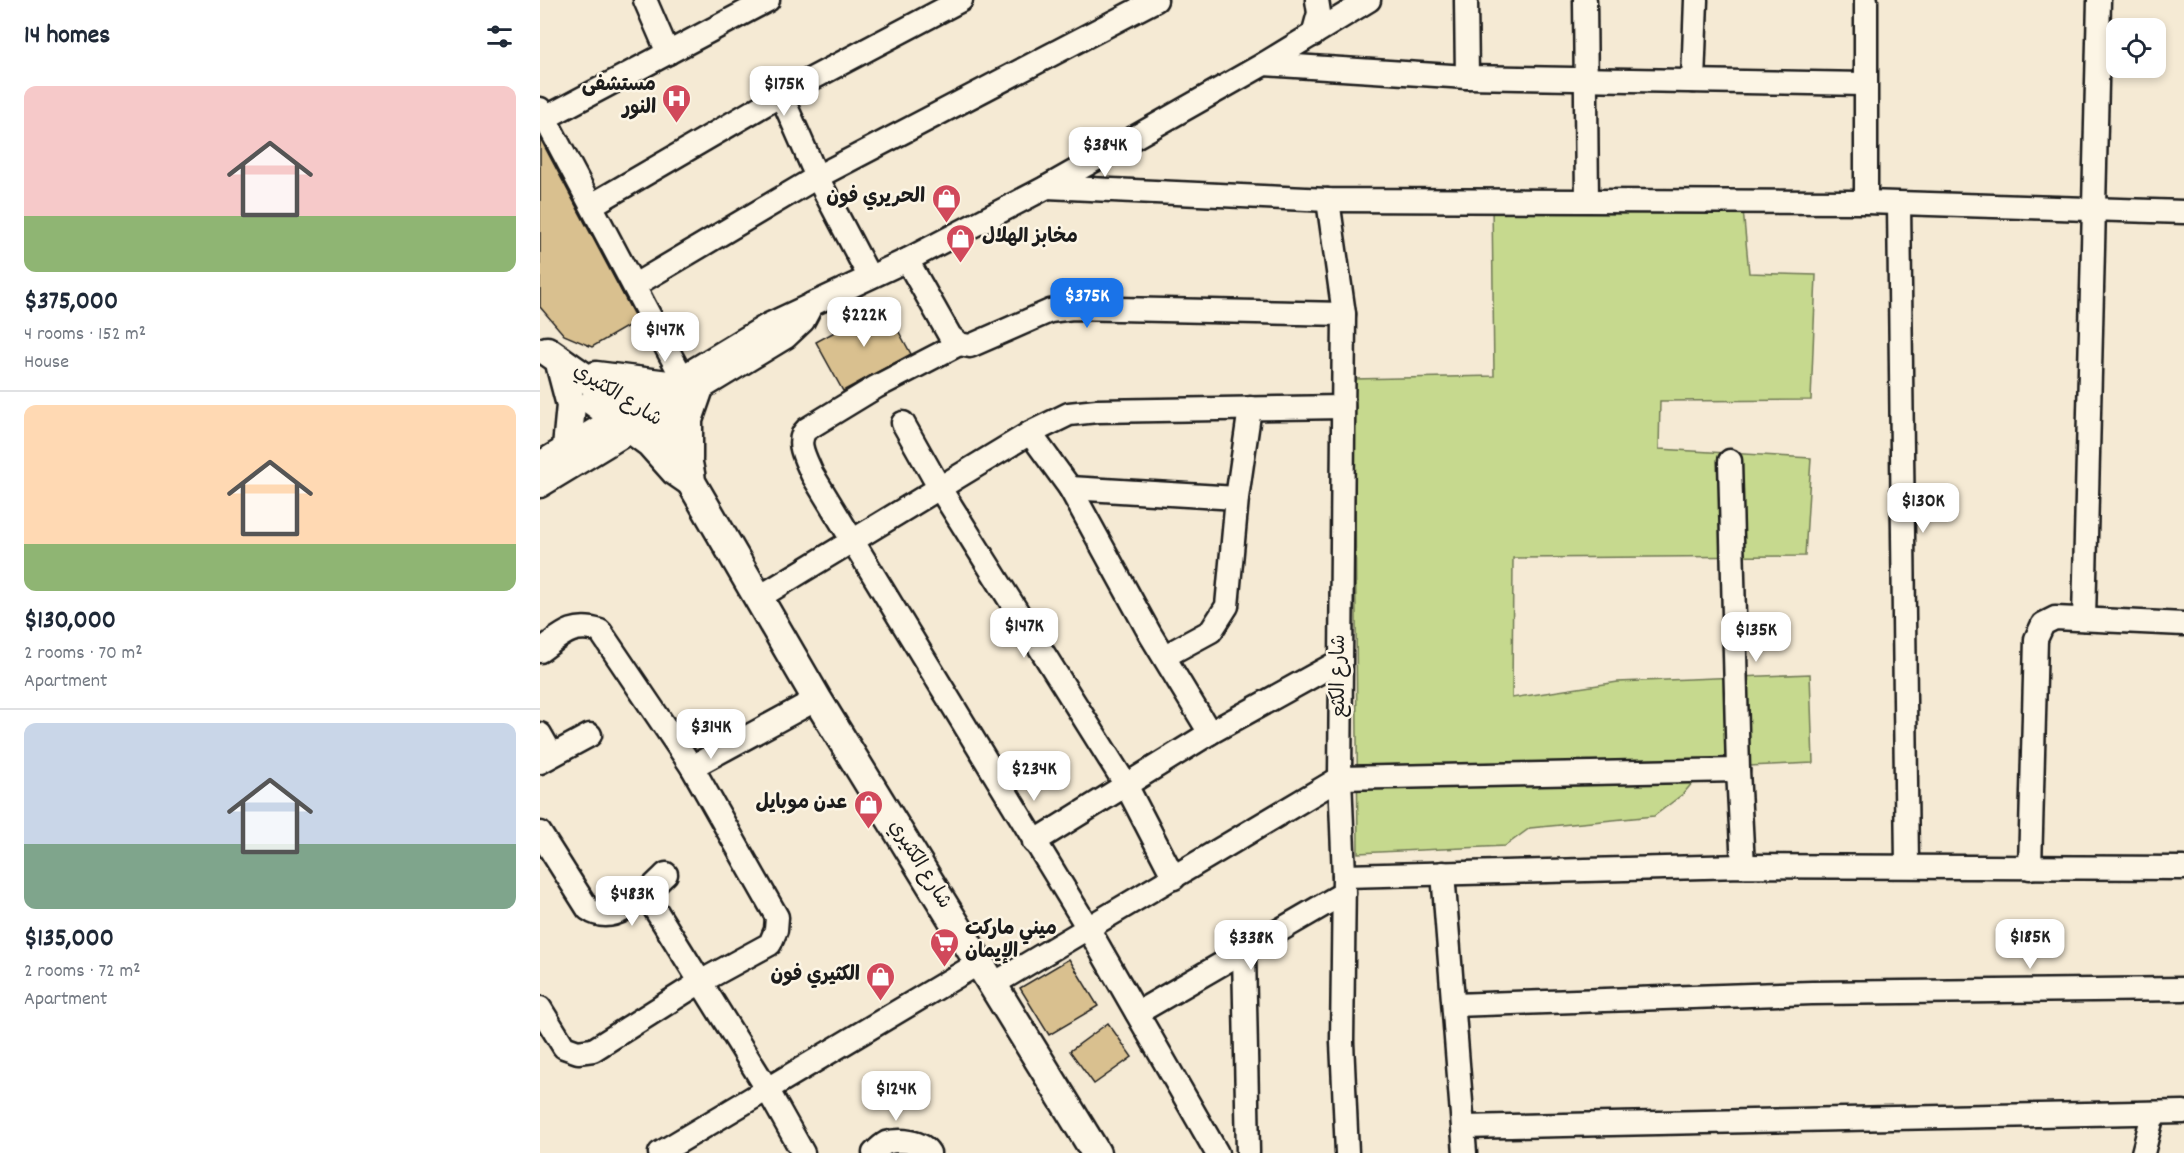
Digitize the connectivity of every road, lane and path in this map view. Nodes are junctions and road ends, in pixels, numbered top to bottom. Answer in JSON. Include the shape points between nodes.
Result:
{"nodes":[{"id":1,"x":645,"y":0,"type":"edge"},
{"id":2,"x":961,"y":0,"type":"edge"},
{"id":3,"x":1156,"y":0,"type":"edge"},
{"id":4,"x":1317,"y":0,"type":"edge"},
{"id":5,"x":1369,"y":0,"type":"edge"},
{"id":6,"x":1466,"y":0,"type":"edge"},
{"id":7,"x":1585,"y":0,"type":"edge"},
{"id":8,"x":1696,"y":0,"type":"edge"},
{"id":9,"x":1866,"y":0,"type":"edge"},
{"id":10,"x":2099,"y":0,"type":"edge"},
{"id":11,"x":758,"y":2,"type":"edge"},
{"id":12,"x":1313,"y":35,"type":"junction"},
{"id":13,"x":668,"y":53,"type":"junction"},
{"id":14,"x":1264,"y":64,"type":"junction"},
{"id":15,"x":1467,"y":77,"type":"junction"},
{"id":16,"x":1586,"y":81,"type":"junction"},
{"id":17,"x":1693,"y":81,"type":"junction"},
{"id":18,"x":1864,"y":84,"type":"junction"},
{"id":19,"x":781,"y":95,"type":"junction"},
{"id":20,"x":542,"y":114,"type":"edge"},
{"id":21,"x":817,"y":177,"type":"junction"},
{"id":22,"x":1047,"y":187,"type":"junction"},
{"id":23,"x":1328,"y":200,"type":"junction"},
{"id":24,"x":1587,"y":200,"type":"junction"},
{"id":25,"x":1866,"y":202,"type":"junction"},
{"id":26,"x":1899,"y":204,"type":"junction"},
{"id":27,"x":592,"y":205,"type":"junction"},
{"id":28,"x":2094,"y":210,"type":"junction"},
{"id":29,"x":2184,"y":212,"type":"edge"},
{"id":30,"x":907,"y":260,"type":"junction"},
{"id":31,"x":870,"y":276,"type":"junction"},
{"id":32,"x":635,"y":285,"type":"junction"},
{"id":33,"x":1344,"y":314,"type":"junction"},
{"id":34,"x":959,"y":344,"type":"junction"},
{"id":35,"x":557,"y":359,"type":"edge"},
{"id":36,"x":682,"y":384,"type":"junction"},
{"id":37,"x":1343,"y":407,"type":"junction"},
{"id":38,"x":1250,"y":408,"type":"junction"},
{"id":39,"x":634,"y":418,"type":"junction"},
{"id":40,"x":903,"y":423,"type":"dead end"},
{"id":41,"x":1030,"y":433,"type":"junction"},
{"id":42,"x":567,"y":447,"type":"junction"},
{"id":43,"x":1730,"y":461,"type":"dead end"},
{"id":44,"x":540,"y":463,"type":"edge"},
{"id":45,"x":689,"y":471,"type":"junction"},
{"id":46,"x":540,"y":486,"type":"edge"},
{"id":47,"x":939,"y":487,"type":"junction"},
{"id":48,"x":1070,"y":488,"type":"junction"},
{"id":49,"x":1237,"y":498,"type":"junction"},
{"id":50,"x":851,"y":540,"type":"junction"},
{"id":51,"x":758,"y":598,"type":"junction"},
{"id":52,"x":2084,"y":619,"type":"junction"},
{"id":53,"x":2184,"y":624,"type":"edge"},
{"id":54,"x":540,"y":651,"type":"edge"},
{"id":55,"x":1165,"y":656,"type":"junction"},
{"id":56,"x":1340,"y":661,"type":"junction"},
{"id":57,"x":817,"y":699,"type":"junction"},
{"id":58,"x":1210,"y":733,"type":"junction"},
{"id":59,"x":540,"y":734,"type":"edge"},
{"id":60,"x":590,"y":735,"type":"dead end"},
{"id":61,"x":546,"y":758,"type":"edge"},
{"id":62,"x":692,"y":767,"type":"junction"},
{"id":63,"x":1738,"y":770,"type":"junction"},
{"id":64,"x":1340,"y":778,"type":"junction"},
{"id":65,"x":1126,"y":784,"type":"junction"},
{"id":66,"x":540,"y":833,"type":"edge"},
{"id":67,"x":1034,"y":842,"type":"junction"},
{"id":68,"x":1907,"y":865,"type":"junction"},
{"id":69,"x":1743,"y":866,"type":"junction"},
{"id":70,"x":2030,"y":867,"type":"junction"},
{"id":71,"x":2184,"y":868,"type":"edge"},
{"id":72,"x":1443,"y":873,"type":"junction"},
{"id":73,"x":666,"y":874,"type":"dead end"},
{"id":74,"x":1174,"y":878,"type":"junction"},
{"id":75,"x":1344,"y":884,"type":"junction"},
{"id":76,"x":645,"y":893,"type":"junction"},
{"id":77,"x":1088,"y":928,"type":"junction"},
{"id":78,"x":1244,"y":952,"type":"junction"},
{"id":79,"x":986,"y":974,"type":"junction"},
{"id":80,"x":702,"y":981,"type":"junction"},
{"id":81,"x":2184,"y":989,"type":"edge"},
{"id":82,"x":1454,"y":1005,"type":"junction"},
{"id":83,"x":540,"y":1008,"type":"edge"},
{"id":84,"x":1137,"y":1013,"type":"junction"},
{"id":85,"x":766,"y":1087,"type":"junction"},
{"id":86,"x":2184,"y":1112,"type":"edge"},
{"id":87,"x":2153,"y":1114,"type":"junction"},
{"id":88,"x":1464,"y":1127,"type":"junction"},
{"id":89,"x":660,"y":1153,"type":"edge"},
{"id":90,"x":803,"y":1153,"type":"edge"},
{"id":91,"x":874,"y":1153,"type":"edge"},
{"id":92,"x":929,"y":1153,"type":"edge"},
{"id":93,"x":1096,"y":1153,"type":"edge"},
{"id":94,"x":1217,"y":1153,"type":"edge"},
{"id":95,"x":1248,"y":1153,"type":"edge"},
{"id":96,"x":1347,"y":1153,"type":"edge"},
{"id":97,"x":1465,"y":1153,"type":"edge"},
{"id":98,"x":2143,"y":1153,"type":"edge"}],
"edges":[{"from":1,"to":13,"type":"street"},
{"from":2,"to":19,"type":"street"},
{"from":3,"to":21,"type":"street"},
{"from":4,"to":12,"type":"street","via":[[1319,13]]},
{"from":5,"to":12,"type":"street"},
{"from":6,"to":15,"type":"street"},
{"from":7,"to":16,"type":"street"},
{"from":8,"to":17,"type":"street"},
{"from":9,"to":18,"type":"street"},
{"from":10,"to":28,"type":"street"},
{"from":11,"to":13,"type":"street"},
{"from":12,"to":14,"type":"street"},
{"from":13,"to":20,"type":"street"},
{"from":14,"to":15,"type":"street"},
{"from":14,"to":22,"type":"street"},
{"from":15,"to":16,"type":"street"},
{"from":16,"to":17,"type":"street"},
{"from":16,"to":24,"type":"street"},
{"from":17,"to":18,"type":"street"},
{"from":18,"to":25,"type":"street"},
{"from":19,"to":21,"type":"street"},
{"from":19,"to":27,"type":"street"},
{"from":20,"to":27,"type":"street"},
{"from":21,"to":31,"type":"street"},
{"from":21,"to":32,"type":"street"},
{"from":22,"to":23,"type":"street"},
{"from":22,"to":30,"type":"street"},
{"from":23,"to":24,"type":"street"},
{"from":23,"to":33,"type":"street","name":"شارع الكثع"},
{"from":24,"to":25,"type":"street"},
{"from":25,"to":26,"type":"street"},
{"from":26,"to":28,"type":"street"},
{"from":26,"to":68,"type":"street"},
{"from":27,"to":32,"type":"street"},
{"from":28,"to":29,"type":"street"},
{"from":28,"to":52,"type":"street"},
{"from":30,"to":31,"type":"street"},
{"from":30,"to":34,"type":"street","via":[[950,336]]},
{"from":31,"to":36,"type":"street","via":[[812,304],[803,321],[786,337]]},
{"from":32,"to":36,"type":"street"},
{"from":33,"to":34,"type":"street","via":[[1072,308],[1050,311],[970,346]]},
{"from":33,"to":37,"type":"street","name":"شارع الكثع"},
{"from":34,"to":50,"type":"street","via":[[876,387],[801,434],[800,442],[812,474]]},
{"from":35,"to":36,"type":"main road","via":[[628,382]]},
{"from":35,"to":39,"type":"main road","name":"شارع الكثيري"},
{"from":35,"to":42,"type":"main road","via":[[571,405]]},
{"from":36,"to":39,"type":"street"},
{"from":36,"to":39,"type":"street"},
{"from":36,"to":45,"type":"main road"},
{"from":37,"to":38,"type":"street"},
{"from":37,"to":56,"type":"street","name":"شارع الكثع"},
{"from":38,"to":41,"type":"street","via":[[1070,414]]},
{"from":38,"to":49,"type":"street"},
{"from":39,"to":42,"type":"street"},
{"from":39,"to":45,"type":"main road","name":"شارع الكثيري","via":[[675,437]]},
{"from":39,"to":46,"type":"street"},
{"from":40,"to":47,"type":"street"},
{"from":41,"to":47,"type":"street"},
{"from":41,"to":48,"type":"street"},
{"from":42,"to":44,"type":"street"},
{"from":43,"to":63,"type":"street"},
{"from":45,"to":51,"type":"main road","name":"شارع الكثيري"},
{"from":47,"to":50,"type":"street"},
{"from":47,"to":65,"type":"street"},
{"from":48,"to":49,"type":"street"},
{"from":48,"to":55,"type":"street"},
{"from":49,"to":55,"type":"street","via":[[1227,606],[1210,631]]},
{"from":50,"to":51,"type":"street"},
{"from":50,"to":67,"type":"street"},
{"from":51,"to":57,"type":"main road","name":"شارع الكثيري"},
{"from":52,"to":53,"type":"street"},
{"from":52,"to":70,"type":"street","via":[[2055,618],[2043,624],[2036,639]]},
{"from":54,"to":62,"type":"street","via":[[569,630],[585,626],[600,631]]},
{"from":55,"to":58,"type":"street"},
{"from":56,"to":58,"type":"street"},
{"from":56,"to":64,"type":"street","name":"شارع الكثع"},
{"from":57,"to":62,"type":"street"},
{"from":57,"to":79,"type":"main road","name":"شارع الكثيري"},
{"from":58,"to":65,"type":"street"},
{"from":59,"to":61,"type":"street"},
{"from":60,"to":61,"type":"street"},
{"from":62,"to":80,"type":"street","via":[[777,917],[770,944]]},
{"from":63,"to":64,"type":"street"},
{"from":63,"to":69,"type":"street"},
{"from":64,"to":74,"type":"street"},
{"from":64,"to":75,"type":"street","name":"شارع الكثع"},
{"from":65,"to":67,"type":"street"},
{"from":65,"to":74,"type":"street"},
{"from":66,"to":76,"type":"street","via":[[588,909],[598,916],[612,917]]},
{"from":67,"to":77,"type":"street"},
{"from":68,"to":69,"type":"street"},
{"from":68,"to":70,"type":"street"},
{"from":69,"to":72,"type":"street"},
{"from":70,"to":71,"type":"street"},
{"from":72,"to":75,"type":"street"},
{"from":72,"to":82,"type":"street"},
{"from":73,"to":76,"type":"street"},
{"from":74,"to":77,"type":"street"},
{"from":75,"to":78,"type":"street"},
{"from":75,"to":96,"type":"street","name":"شارع الكثع","via":[[1342,1042]]},
{"from":76,"to":80,"type":"street"},
{"from":77,"to":79,"type":"street"},
{"from":77,"to":84,"type":"street"},
{"from":78,"to":84,"type":"street"},
{"from":78,"to":95,"type":"street"},
{"from":79,"to":85,"type":"street"},
{"from":79,"to":93,"type":"main road","name":"شارع الكثيري"},
{"from":80,"to":83,"type":"street","via":[[593,1050],[578,1052],[564,1047]]},
{"from":80,"to":85,"type":"street"},
{"from":81,"to":82,"type":"street","via":[[1812,993]]},
{"from":82,"to":88,"type":"street"},
{"from":84,"to":94,"type":"street"},
{"from":85,"to":89,"type":"street"},
{"from":85,"to":90,"type":"street"},
{"from":86,"to":87,"type":"street"},
{"from":87,"to":88,"type":"street"},
{"from":87,"to":98,"type":"street"},
{"from":88,"to":97,"type":"street"},
{"from":91,"to":92,"type":"street","via":[[887,1143],[909,1142]]}]}
